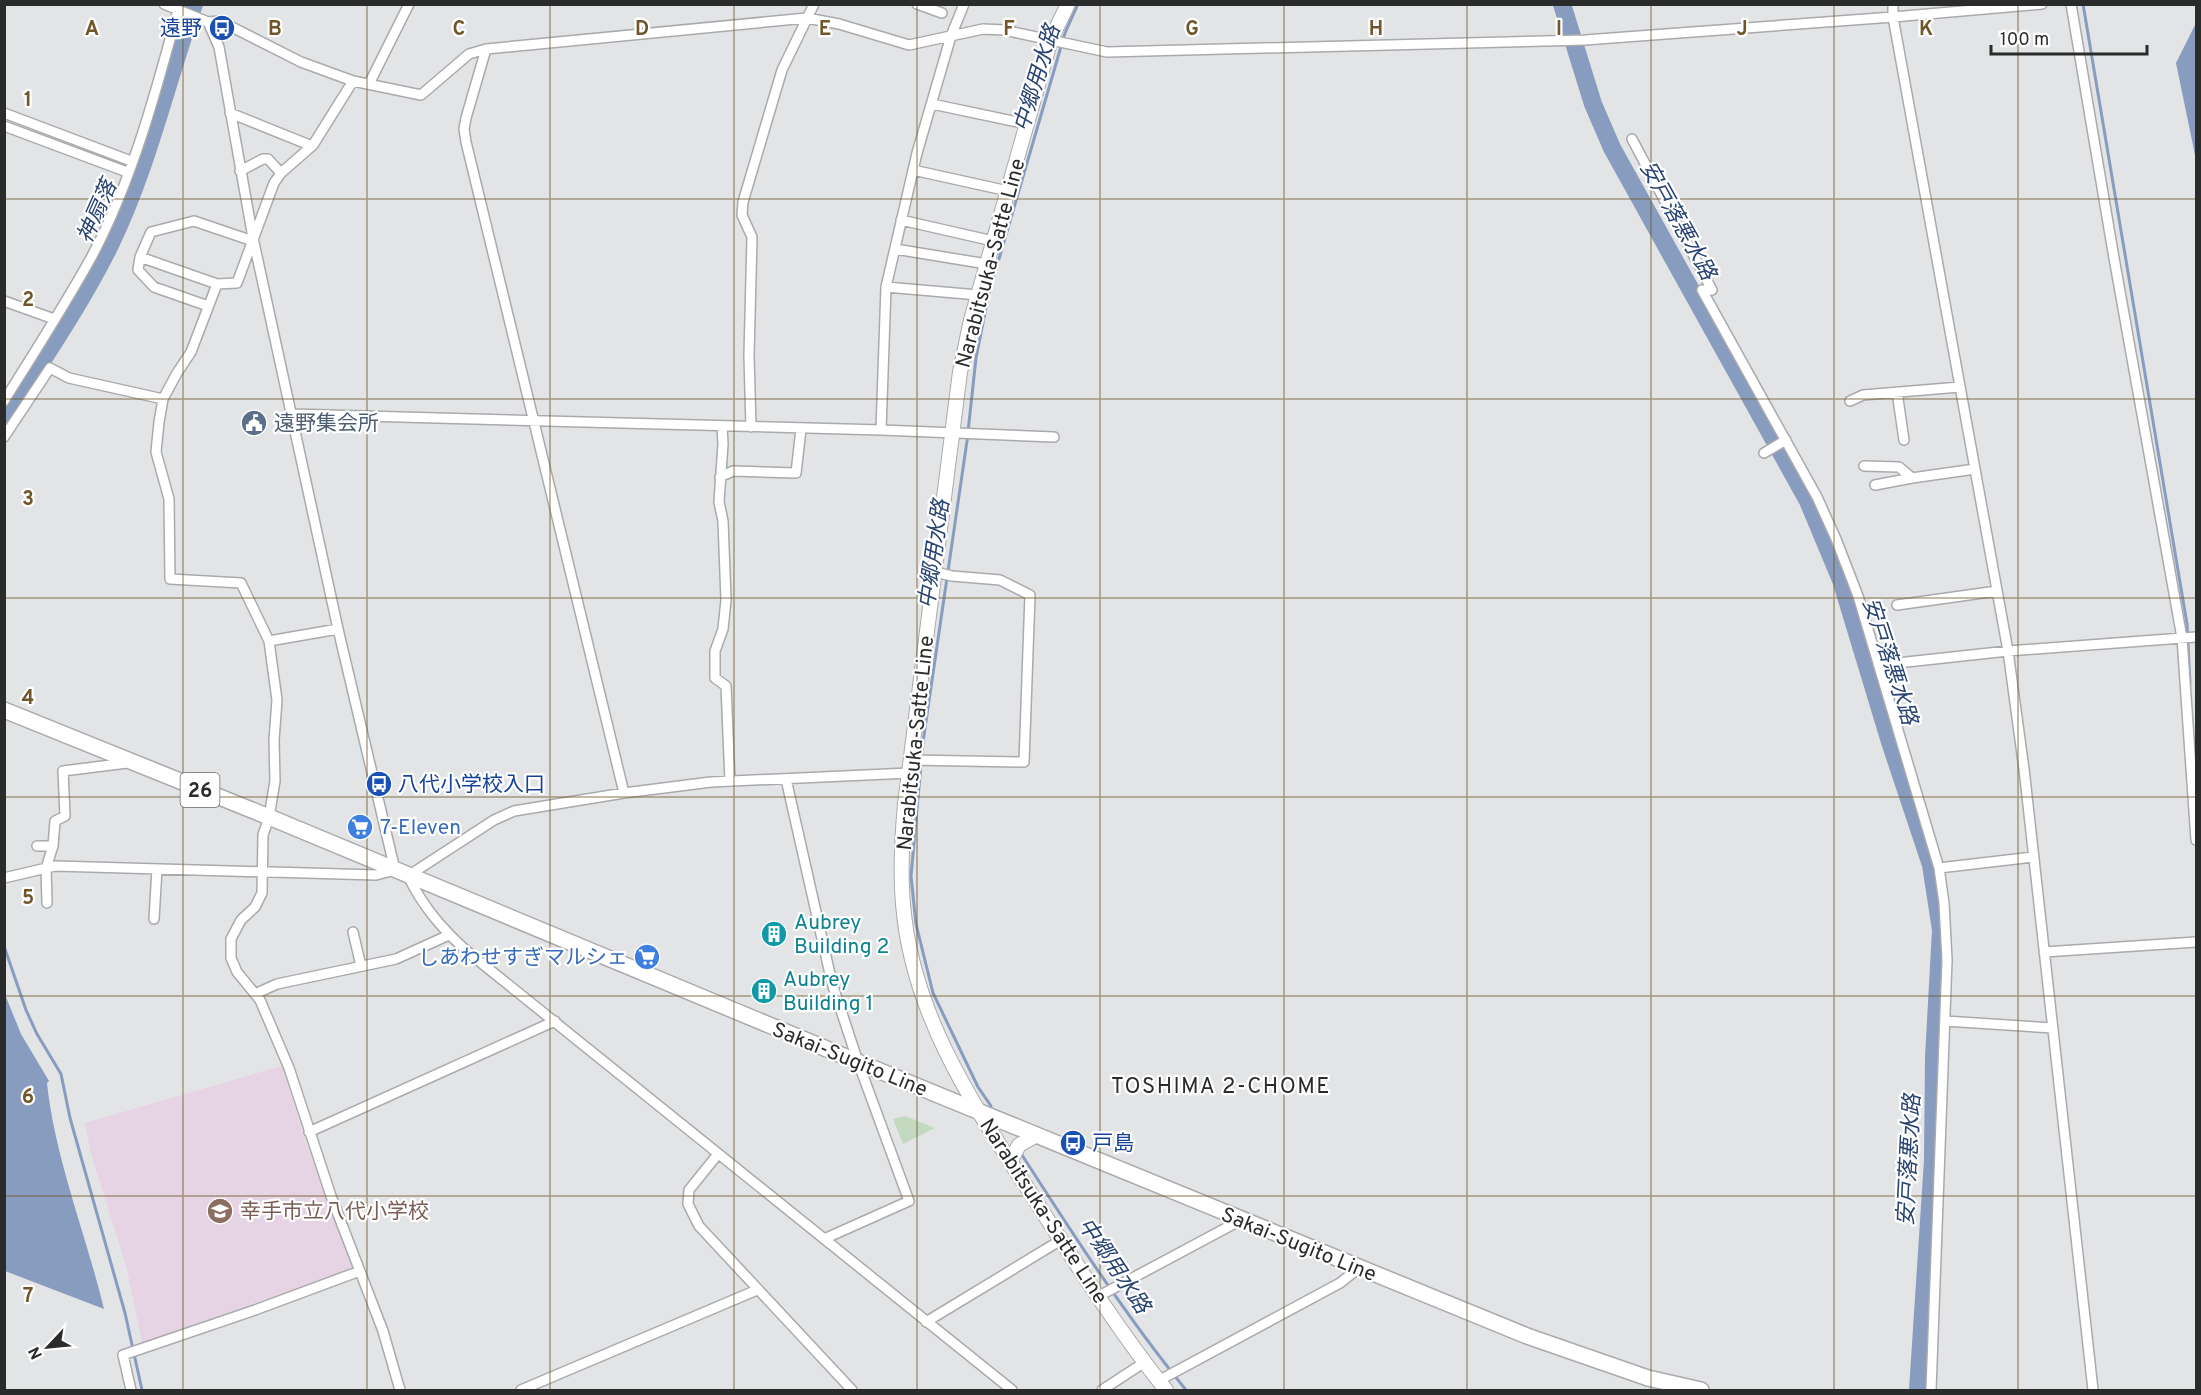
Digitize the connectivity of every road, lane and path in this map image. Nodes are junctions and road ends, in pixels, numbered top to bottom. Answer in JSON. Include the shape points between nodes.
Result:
{"nodes":[{"id":1,"x":164,"y":4,"type":"edge"},
{"id":2,"x":409,"y":4,"type":"edge"},
{"id":3,"x":814,"y":4,"type":"edge"},
{"id":4,"x":916,"y":4,"type":"edge"},
{"id":5,"x":964,"y":4,"type":"edge"},
{"id":6,"x":1068,"y":4,"type":"edge"},
{"id":7,"x":1893,"y":4,"type":"edge"},
{"id":8,"x":2042,"y":4,"type":"edge"},
{"id":9,"x":2071,"y":4,"type":"edge"},
{"id":10,"x":182,"y":9,"type":"edge"},
{"id":11,"x":942,"y":13,"type":"dead end"},
{"id":12,"x":1893,"y":17,"type":"junction"},
{"id":13,"x":807,"y":18,"type":"junction"},
{"id":14,"x":208,"y":22,"type":"junction"},
{"id":15,"x":951,"y":36,"type":"junction"},
{"id":16,"x":1051,"y":39,"type":"junction"},
{"id":17,"x":486,"y":49,"type":"junction"},
{"id":18,"x":353,"y":81,"type":"junction"},
{"id":19,"x":369,"y":84,"type":"junction"},
{"id":20,"x":932,"y":104,"type":"junction"},
{"id":21,"x":4,"y":113,"type":"edge"},
{"id":22,"x":230,"y":113,"type":"junction"},
{"id":23,"x":1027,"y":124,"type":"junction"},
{"id":24,"x":4,"y":126,"type":"edge"},
{"id":25,"x":1632,"y":139,"type":"dead end"},
{"id":26,"x":312,"y":146,"type":"junction"},
{"id":27,"x":131,"y":161,"type":"junction"},
{"id":28,"x":914,"y":170,"type":"junction"},
{"id":29,"x":240,"y":171,"type":"junction"},
{"id":30,"x":127,"y":172,"type":"junction"},
{"id":31,"x":281,"y":173,"type":"junction"},
{"id":32,"x":1008,"y":191,"type":"junction"},
{"id":33,"x":902,"y":220,"type":"junction"},
{"id":34,"x":253,"y":238,"type":"junction"},
{"id":35,"x":993,"y":241,"type":"junction"},
{"id":36,"x":895,"y":249,"type":"junction"},
{"id":37,"x":140,"y":256,"type":"junction"},
{"id":38,"x":987,"y":264,"type":"junction"},
{"id":39,"x":217,"y":284,"type":"junction"},
{"id":40,"x":886,"y":287,"type":"junction"},
{"id":41,"x":978,"y":295,"type":"junction"},
{"id":42,"x":4,"y":301,"type":"edge"},
{"id":43,"x":208,"y":306,"type":"junction"},
{"id":44,"x":54,"y":319,"type":"junction"},
{"id":45,"x":1960,"y":387,"type":"junction"},
{"id":46,"x":1897,"y":392,"type":"junction"},
{"id":47,"x":163,"y":399,"type":"junction"},
{"id":48,"x":4,"y":401,"type":"edge"},
{"id":49,"x":1850,"y":402,"type":"dead end"},
{"id":50,"x":291,"y":414,"type":"junction"},
{"id":51,"x":534,"y":421,"type":"junction"},
{"id":52,"x":722,"y":426,"type":"junction"},
{"id":53,"x":751,"y":427,"type":"junction"},
{"id":54,"x":801,"y":429,"type":"junction"},
{"id":55,"x":881,"y":430,"type":"junction"},
{"id":56,"x":952,"y":432,"type":"junction"},
{"id":57,"x":4,"y":437,"type":"edge"},
{"id":58,"x":1054,"y":437,"type":"dead end"},
{"id":59,"x":1786,"y":440,"type":"junction"},
{"id":60,"x":1905,"y":440,"type":"dead end"},
{"id":61,"x":1764,"y":453,"type":"dead end"},
{"id":62,"x":1864,"y":465,"type":"dead end"},
{"id":63,"x":1975,"y":468,"type":"junction"},
{"id":64,"x":720,"y":477,"type":"junction"},
{"id":65,"x":1912,"y":478,"type":"junction"},
{"id":66,"x":1875,"y":485,"type":"dead end"},
{"id":67,"x":935,"y":572,"type":"junction"},
{"id":68,"x":1997,"y":591,"type":"junction"},
{"id":69,"x":1897,"y":605,"type":"dead end"},
{"id":70,"x":338,"y":629,"type":"junction"},
{"id":71,"x":2196,"y":637,"type":"edge"},
{"id":72,"x":2182,"y":638,"type":"junction"},
{"id":73,"x":269,"y":641,"type":"junction"},
{"id":74,"x":2008,"y":651,"type":"junction"},
{"id":75,"x":1879,"y":664,"type":"junction"},
{"id":76,"x":4,"y":710,"type":"edge"},
{"id":77,"x":131,"y":762,"type":"junction"},
{"id":78,"x":910,"y":766,"type":"junction"},
{"id":79,"x":786,"y":779,"type":"junction"},
{"id":80,"x":730,"y":781,"type":"junction"},
{"id":81,"x":624,"y":793,"type":"junction"},
{"id":82,"x":269,"y":817,"type":"junction"},
{"id":83,"x":2196,"y":840,"type":"edge"},
{"id":84,"x":37,"y":846,"type":"dead end"},
{"id":85,"x":53,"y":846,"type":"junction"},
{"id":86,"x":2033,"y":857,"type":"junction"},
{"id":87,"x":46,"y":868,"type":"junction"},
{"id":88,"x":1939,"y":868,"type":"junction"},
{"id":89,"x":157,"y":869,"type":"junction"},
{"id":90,"x":261,"y":873,"type":"junction"},
{"id":91,"x":401,"y":873,"type":"junction"},
{"id":92,"x":4,"y":878,"type":"edge"},
{"id":93,"x":47,"y":903,"type":"dead end"},
{"id":94,"x":154,"y":919,"type":"dead end"},
{"id":95,"x":353,"y":932,"type":"dead end"},
{"id":96,"x":448,"y":935,"type":"junction"},
{"id":97,"x":2196,"y":942,"type":"edge"},
{"id":98,"x":2044,"y":952,"type":"junction"},
{"id":99,"x":361,"y":966,"type":"junction"},
{"id":100,"x":255,"y":994,"type":"junction"},
{"id":101,"x":555,"y":1021,"type":"junction"},
{"id":102,"x":1945,"y":1021,"type":"junction"},
{"id":103,"x":2053,"y":1028,"type":"junction"},
{"id":104,"x":858,"y":1062,"type":"junction"},
{"id":105,"x":978,"y":1112,"type":"junction"},
{"id":106,"x":309,"y":1132,"type":"junction"},
{"id":107,"x":1037,"y":1135,"type":"junction"},
{"id":108,"x":718,"y":1154,"type":"junction"},
{"id":109,"x":1010,"y":1162,"type":"junction"},
{"id":110,"x":1241,"y":1220,"type":"junction"},
{"id":111,"x":824,"y":1239,"type":"junction"},
{"id":112,"x":1061,"y":1240,"type":"junction"},
{"id":113,"x":1359,"y":1268,"type":"junction"},
{"id":114,"x":360,"y":1271,"type":"junction"},
{"id":115,"x":758,"y":1290,"type":"junction"},
{"id":116,"x":1099,"y":1296,"type":"junction"},
{"id":117,"x":926,"y":1322,"type":"junction"},
{"id":118,"x":1145,"y":1362,"type":"junction"},
{"id":119,"x":1162,"y":1385,"type":"edge"},
{"id":120,"x":131,"y":1390,"type":"edge"},
{"id":121,"x":400,"y":1390,"type":"edge"},
{"id":122,"x":521,"y":1390,"type":"edge"},
{"id":123,"x":852,"y":1390,"type":"edge"},
{"id":124,"x":1012,"y":1390,"type":"edge"},
{"id":125,"x":1102,"y":1390,"type":"edge"},
{"id":126,"x":1701,"y":1390,"type":"edge"},
{"id":127,"x":1931,"y":1390,"type":"edge"},
{"id":128,"x":2093,"y":1390,"type":"edge"}],
"edges":[{"from":1,"to":10,"type":"street"},
{"from":2,"to":19,"type":"street"},
{"from":3,"to":13,"type":"street"},
{"from":4,"to":11,"type":"street"},
{"from":5,"to":15,"type":"street"},
{"from":6,"to":16,"type":"main road","name":"Narabitsuka-Satte Line"},
{"from":7,"to":12,"type":"street"},
{"from":8,"to":12,"type":"street"},
{"from":9,"to":72,"type":"street"},
{"from":10,"to":14,"type":"street"},
{"from":10,"to":27,"type":"street"},
{"from":12,"to":16,"type":"street","via":[[1585,40],[1107,52]]},
{"from":12,"to":45,"type":"street"},
{"from":13,"to":15,"type":"street","via":[[909,45]]},
{"from":13,"to":17,"type":"street"},
{"from":13,"to":53,"type":"street","via":[[782,70],[742,210],[752,237]]},
{"from":14,"to":18,"type":"street","via":[[220,21],[301,62]]},
{"from":14,"to":22,"type":"street","via":[[219,47]]},
{"from":15,"to":16,"type":"street","via":[[984,29]]},
{"from":15,"to":20,"type":"street"},
{"from":16,"to":23,"type":"main road","name":"Narabitsuka-Satte Line"},
{"from":17,"to":19,"type":"street","via":[[469,54],[421,95]]},
{"from":17,"to":51,"type":"street","via":[[464,129]]},
{"from":18,"to":19,"type":"street"},
{"from":18,"to":26,"type":"street"},
{"from":20,"to":23,"type":"street"},
{"from":20,"to":28,"type":"street"},
{"from":21,"to":27,"type":"street"},
{"from":22,"to":26,"type":"street"},
{"from":22,"to":29,"type":"street"},
{"from":23,"to":32,"type":"main road","name":"Narabitsuka-Satte Line"},
{"from":24,"to":30,"type":"street"},
{"from":25,"to":59,"type":"street","via":[[1712,290],[1702,290]]},
{"from":26,"to":31,"type":"street"},
{"from":27,"to":30,"type":"street"},
{"from":28,"to":32,"type":"street"},
{"from":28,"to":33,"type":"street"},
{"from":29,"to":31,"type":"street","via":[[268,159]]},
{"from":29,"to":34,"type":"street"},
{"from":30,"to":44,"type":"street","via":[[92,255]]},
{"from":31,"to":34,"type":"street","via":[[269,191]]},
{"from":32,"to":35,"type":"main road","name":"Narabitsuka-Satte Line"},
{"from":33,"to":35,"type":"street"},
{"from":33,"to":36,"type":"street"},
{"from":34,"to":37,"type":"street","via":[[187,222],[151,232]]},
{"from":34,"to":39,"type":"street","via":[[237,283]]},
{"from":34,"to":50,"type":"street"},
{"from":35,"to":38,"type":"main road","name":"Narabitsuka-Satte Line"},
{"from":36,"to":38,"type":"street"},
{"from":36,"to":40,"type":"street"},
{"from":37,"to":39,"type":"street"},
{"from":37,"to":43,"type":"street","via":[[138,270],[154,287]]},
{"from":38,"to":41,"type":"main road","name":"Narabitsuka-Satte Line"},
{"from":39,"to":43,"type":"street"},
{"from":40,"to":41,"type":"street"},
{"from":40,"to":55,"type":"street"},
{"from":41,"to":56,"type":"main road","name":"Narabitsuka-Satte Line","via":[[960,372]]},
{"from":42,"to":44,"type":"street"},
{"from":43,"to":47,"type":"street","via":[[191,352]]},
{"from":44,"to":48,"type":"street"},
{"from":45,"to":46,"type":"street"},
{"from":45,"to":63,"type":"street"},
{"from":46,"to":49,"type":"street","via":[[1863,395]]},
{"from":46,"to":60,"type":"street"},
{"from":47,"to":57,"type":"street","via":[[69,378],[50,368]]},
{"from":47,"to":73,"type":"street","via":[[156,452],[169,499],[170,579],[241,582]]},
{"from":50,"to":51,"type":"street"},
{"from":50,"to":70,"type":"street"},
{"from":51,"to":52,"type":"street"},
{"from":51,"to":81,"type":"street"},
{"from":52,"to":53,"type":"street"},
{"from":52,"to":64,"type":"street"},
{"from":53,"to":54,"type":"street"},
{"from":54,"to":55,"type":"street"},
{"from":54,"to":64,"type":"street","via":[[796,473],[733,471]]},
{"from":55,"to":56,"type":"street"},
{"from":56,"to":58,"type":"street"},
{"from":56,"to":67,"type":"main road","name":"Narabitsuka-Satte Line"},
{"from":59,"to":61,"type":"street"},
{"from":59,"to":75,"type":"street","via":[[1836,539]]},
{"from":62,"to":65,"type":"street","via":[[1899,467]]},
{"from":63,"to":65,"type":"street"},
{"from":63,"to":68,"type":"street"},
{"from":64,"to":80,"type":"street","via":[[726,600],[714,664],[715,678],[726,686]]},
{"from":65,"to":66,"type":"street"},
{"from":67,"to":78,"type":"main road","name":"Narabitsuka-Satte Line"},
{"from":67,"to":78,"type":"street","via":[[1000,580],[1030,595],[1024,762]]},
{"from":68,"to":69,"type":"street"},
{"from":68,"to":74,"type":"street"},
{"from":70,"to":73,"type":"street"},
{"from":70,"to":91,"type":"street"},
{"from":71,"to":72,"type":"street"},
{"from":72,"to":74,"type":"street"},
{"from":72,"to":83,"type":"street"},
{"from":73,"to":82,"type":"street","via":[[277,700],[275,781]]},
{"from":74,"to":75,"type":"street"},
{"from":74,"to":86,"type":"street"},
{"from":75,"to":88,"type":"street"},
{"from":76,"to":77,"type":"main road","name":"Sakai-Sugito Line","number":"26"},
{"from":77,"to":82,"type":"main road","name":"Sakai-Sugito Line","number":"26"},
{"from":77,"to":85,"type":"street","via":[[63,771],[65,816],[55,821]]},
{"from":78,"to":79,"type":"street"},
{"from":78,"to":105,"type":"main road","name":"Narabitsuka-Satte Line","via":[[902,843],[903,903],[910,951],[936,1031]]},
{"from":79,"to":80,"type":"street"},
{"from":79,"to":104,"type":"street","via":[[832,983]]},
{"from":80,"to":81,"type":"street"},
{"from":81,"to":91,"type":"street","via":[[514,811]]},
{"from":82,"to":90,"type":"street","via":[[263,835]]},
{"from":82,"to":91,"type":"main road","name":"Sakai-Sugito Line","number":"26"},
{"from":84,"to":85,"type":"street"},
{"from":85,"to":87,"type":"street"},
{"from":86,"to":88,"type":"street"},
{"from":86,"to":98,"type":"street"},
{"from":87,"to":89,"type":"street"},
{"from":87,"to":92,"type":"street"},
{"from":87,"to":93,"type":"street"},
{"from":88,"to":102,"type":"street","via":[[1947,960]]},
{"from":89,"to":90,"type":"street"},
{"from":89,"to":94,"type":"street"},
{"from":90,"to":91,"type":"street"},
{"from":90,"to":100,"type":"street","via":[[260,900],[241,920],[230,945],[237,972]]},
{"from":91,"to":96,"type":"street"},
{"from":91,"to":104,"type":"main road","name":"Sakai-Sugito Line","number":"26"},
{"from":95,"to":99,"type":"street"},
{"from":96,"to":99,"type":"street","via":[[396,959]]},
{"from":96,"to":101,"type":"street"},
{"from":97,"to":98,"type":"street"},
{"from":98,"to":103,"type":"street"},
{"from":99,"to":100,"type":"street","via":[[278,984]]},
{"from":100,"to":106,"type":"street","via":[[289,1068]]},
{"from":101,"to":106,"type":"street"},
{"from":101,"to":108,"type":"street"},
{"from":102,"to":103,"type":"street"},
{"from":102,"to":127,"type":"street"},
{"from":103,"to":128,"type":"street"},
{"from":104,"to":105,"type":"main road","name":"Sakai-Sugito Line","number":"26"},
{"from":104,"to":111,"type":"street","via":[[909,1201]]},
{"from":105,"to":107,"type":"main road","name":"Sakai-Sugito Line","number":"26"},
{"from":105,"to":109,"type":"main road","name":"Narabitsuka-Satte Line"},
{"from":106,"to":114,"type":"street"},
{"from":107,"to":109,"type":"main road","via":[[1019,1145]]},
{"from":107,"to":110,"type":"main road","name":"Sakai-Sugito Line","number":"26"},
{"from":108,"to":111,"type":"street"},
{"from":108,"to":115,"type":"street","via":[[689,1190],[688,1204],[699,1226]]},
{"from":109,"to":112,"type":"main road","name":"Narabitsuka-Satte Line"},
{"from":110,"to":113,"type":"main road","name":"Sakai-Sugito Line","number":"26"},
{"from":110,"to":116,"type":"street"},
{"from":111,"to":117,"type":"street"},
{"from":112,"to":116,"type":"main road","name":"Narabitsuka-Satte Line"},
{"from":112,"to":117,"type":"street"},
{"from":113,"to":119,"type":"street","via":[[1340,1283]]},
{"from":113,"to":126,"type":"main road","name":"Sakai-Sugito Line","number":"26","via":[[1593,1360]]},
{"from":114,"to":120,"type":"street","via":[[123,1355]]},
{"from":114,"to":121,"type":"street"},
{"from":115,"to":122,"type":"street"},
{"from":115,"to":123,"type":"street"},
{"from":116,"to":118,"type":"main road","name":"Narabitsuka-Satte Line"},
{"from":117,"to":124,"type":"street"},
{"from":118,"to":119,"type":"main road","name":"Narabitsuka-Satte Line"},
{"from":118,"to":125,"type":"street"}]}
